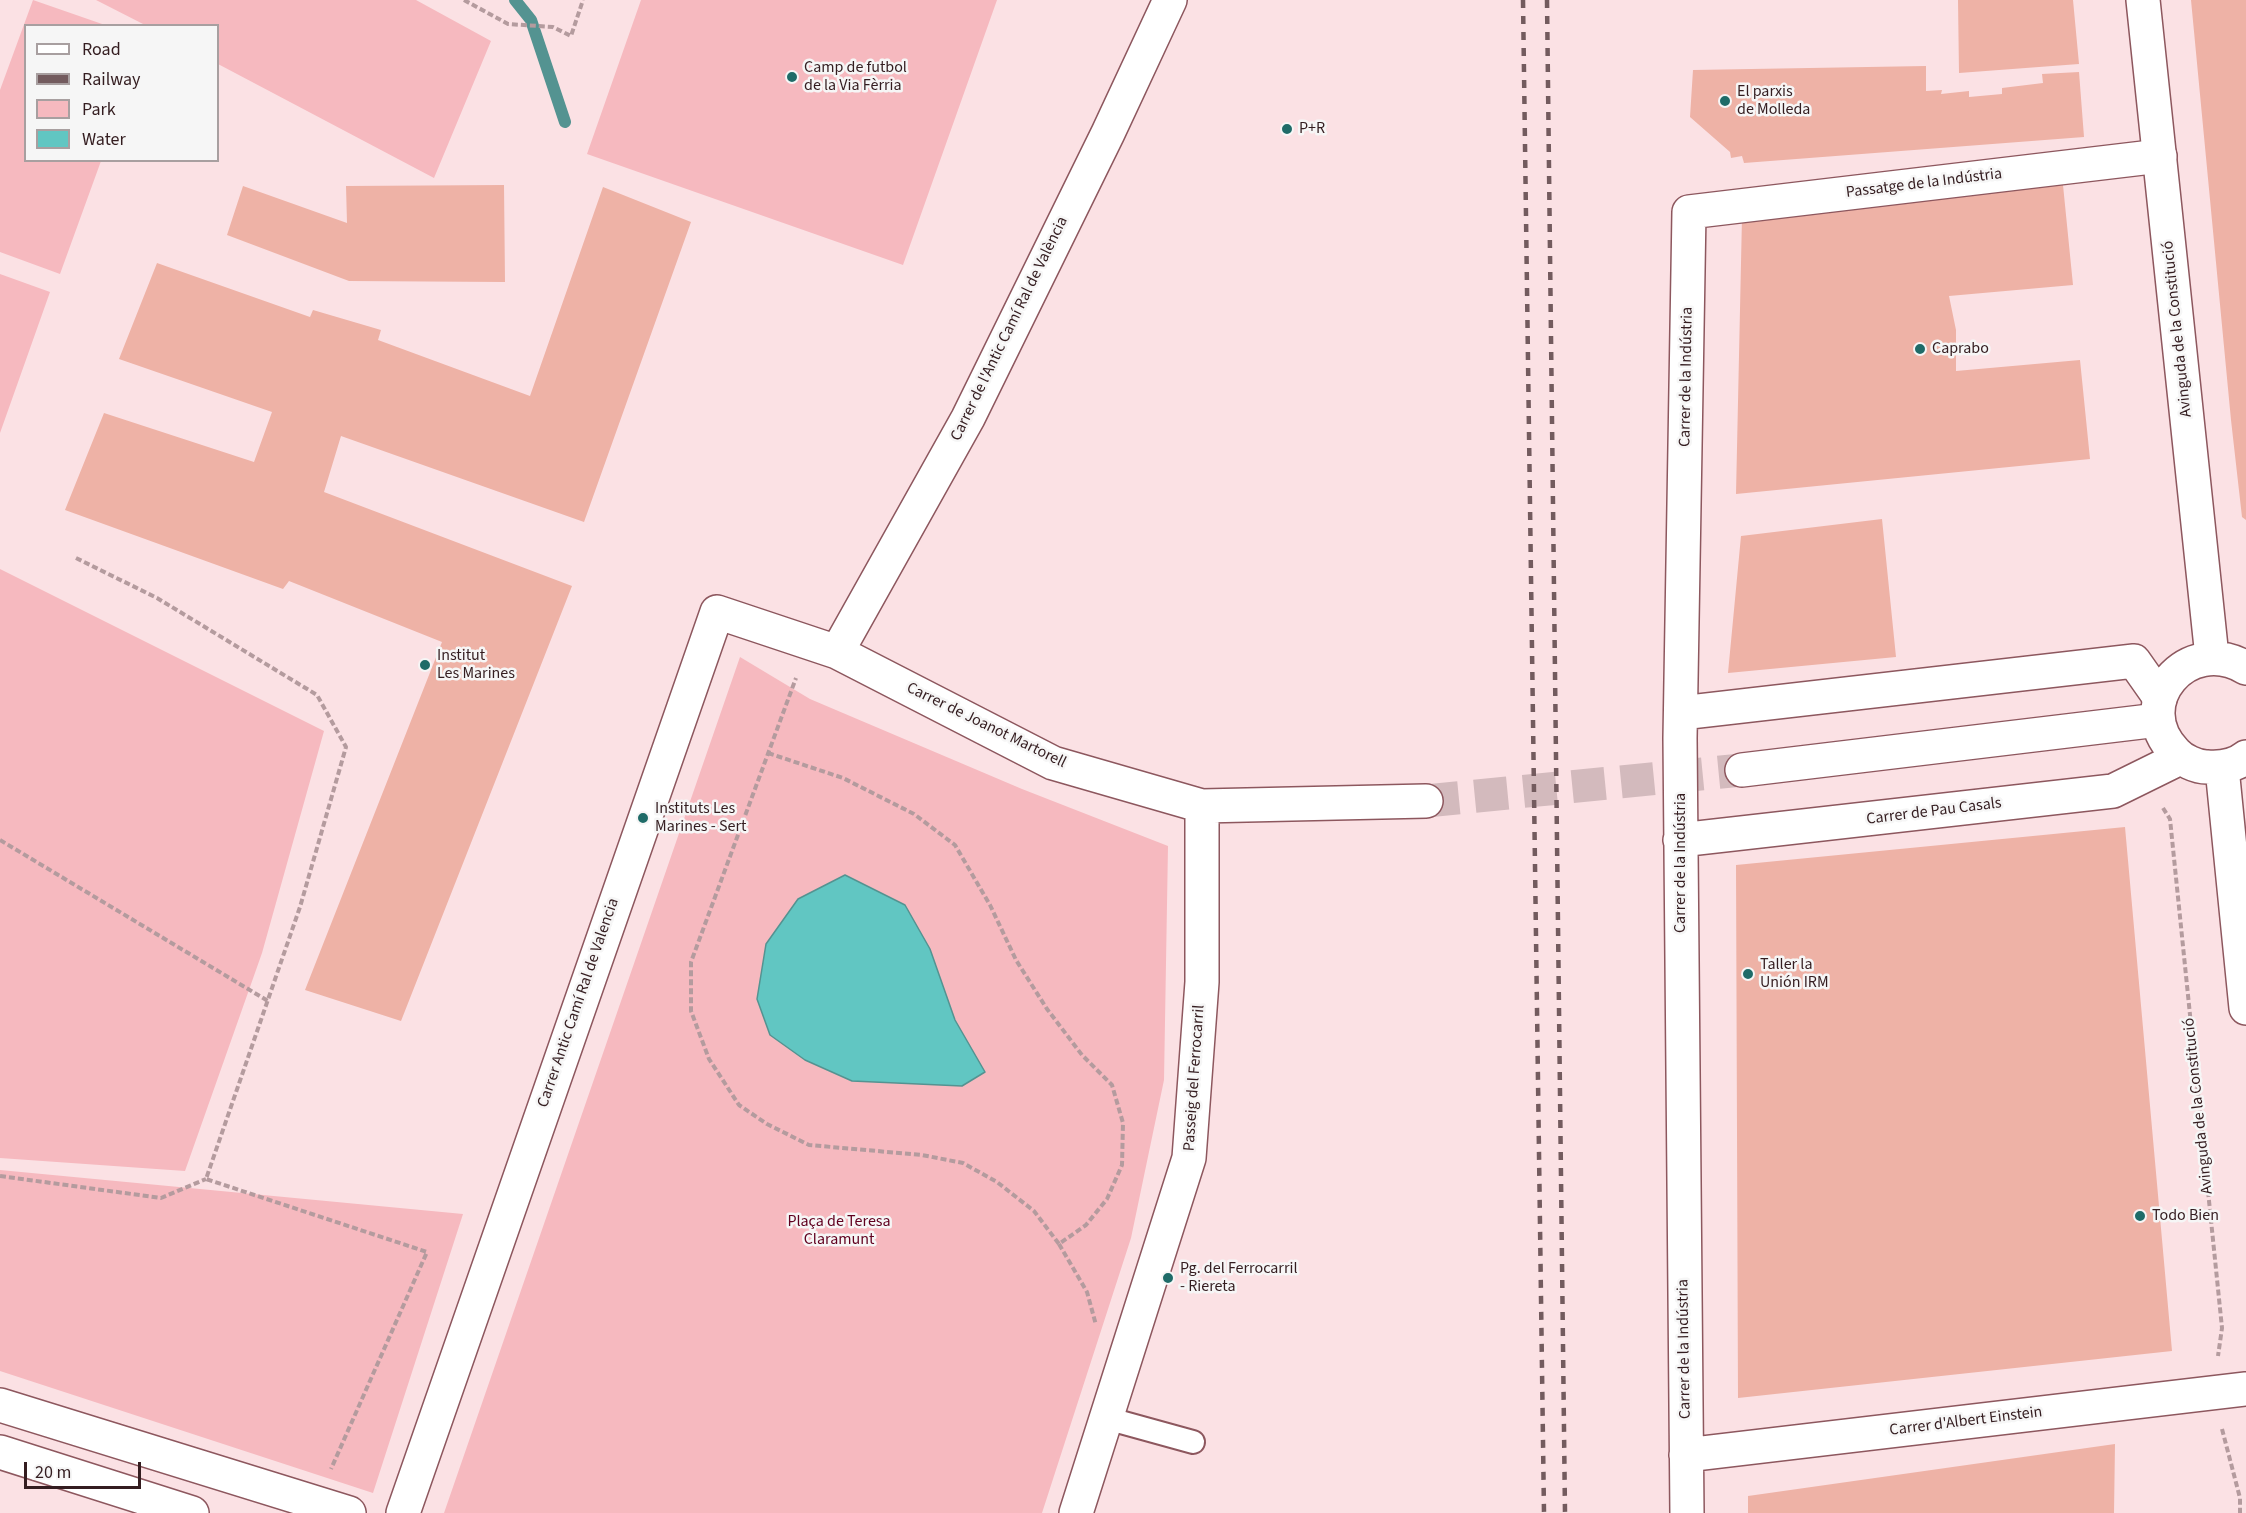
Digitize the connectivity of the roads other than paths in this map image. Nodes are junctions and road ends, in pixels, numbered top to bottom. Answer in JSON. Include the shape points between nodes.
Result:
{"nodes":[{"id":1,"x":1170,"y":0,"type":"edge"},
{"id":2,"x":2144,"y":0,"type":"edge"},
{"id":3,"x":2160,"y":156,"type":"junction"},
{"id":4,"x":1689,"y":212,"type":"joint"},
{"id":5,"x":823,"y":647,"type":"junction"},
{"id":6,"x":2235,"y":659,"type":"edge"},
{"id":7,"x":2159,"y":709,"type":"junction"},
{"id":8,"x":1681,"y":712,"type":"junction"},
{"id":9,"x":2180,"y":758,"type":"junction"},
{"id":10,"x":2234,"y":762,"type":"edge"},
{"id":11,"x":1742,"y":770,"type":"tunnel mouth"},
{"id":12,"x":1426,"y":801,"type":"tunnel mouth"},
{"id":13,"x":1202,"y":806,"type":"junction"},
{"id":14,"x":1680,"y":840,"type":"junction"},
{"id":15,"x":2246,"y":1008,"type":"edge"},
{"id":16,"x":2231,"y":1391,"type":"edge"},
{"id":17,"x":0,"y":1405,"type":"edge"},
{"id":18,"x":1106,"y":1418,"type":"junction"},
{"id":19,"x":1193,"y":1442,"type":"dead end"},
{"id":20,"x":0,"y":1452,"type":"edge"},
{"id":21,"x":1686,"y":1455,"type":"junction"},
{"id":22,"x":192,"y":1513,"type":"edge"},
{"id":23,"x":349,"y":1513,"type":"edge"},
{"id":24,"x":403,"y":1513,"type":"edge"},
{"id":25,"x":1076,"y":1513,"type":"edge"},
{"id":26,"x":1687,"y":1513,"type":"edge"}],
"edges":[{"from":1,"to":5,"type":"street","name":"Carrer de l'Antic Camí Ral de València","via":[[968,418]]},
{"from":2,"to":3,"type":"street","name":"Avinguda de la Constitució"},
{"from":3,"to":4,"type":"street","name":"Passatge de la Indústria"},
{"from":3,"to":6,"type":"street","name":"Avinguda de la Constitució"},
{"from":4,"to":8,"type":"street","name":"Carrer de la Indústria"},
{"from":5,"to":13,"type":"street","name":"Carrer de Joanot Martorell","via":[[1053,763]]},
{"from":5,"to":24,"type":"street","name":"Carrer Antic Camí Ral de Valencia","via":[[717,612]]},
{"from":6,"to":7,"type":"street","via":[[2189,663],[2171,676]]},
{"from":7,"to":8,"type":"street","via":[[2134,661]]},
{"from":7,"to":9,"type":"street","via":[[2167,744]]},
{"from":7,"to":11,"type":"street"},
{"from":8,"to":14,"type":"street","name":"Carrer de la Indústria"},
{"from":9,"to":10,"type":"street","via":[[2201,767]]},
{"from":9,"to":14,"type":"street","name":"Carrer de Pau Casals","via":[[2113,791]]},
{"from":10,"to":15,"type":"street"},
{"from":12,"to":13,"type":"street","name":"Carrer de Joanot Martorell"},
{"from":13,"to":18,"type":"street","name":"Passeig del Ferrocarril","via":[[1202,982],[1189,1158]]},
{"from":14,"to":21,"type":"street","name":"Carrer de la Indústria"},
{"from":16,"to":21,"type":"street","name":"Carrer d'Albert Einstein"},
{"from":17,"to":23,"type":"street"},
{"from":18,"to":19,"type":"lane"},
{"from":18,"to":25,"type":"street","name":"Passeig del Ferrocarril"},
{"from":20,"to":22,"type":"street"},
{"from":21,"to":26,"type":"street","name":"Carrer de la Indústria"}]}
